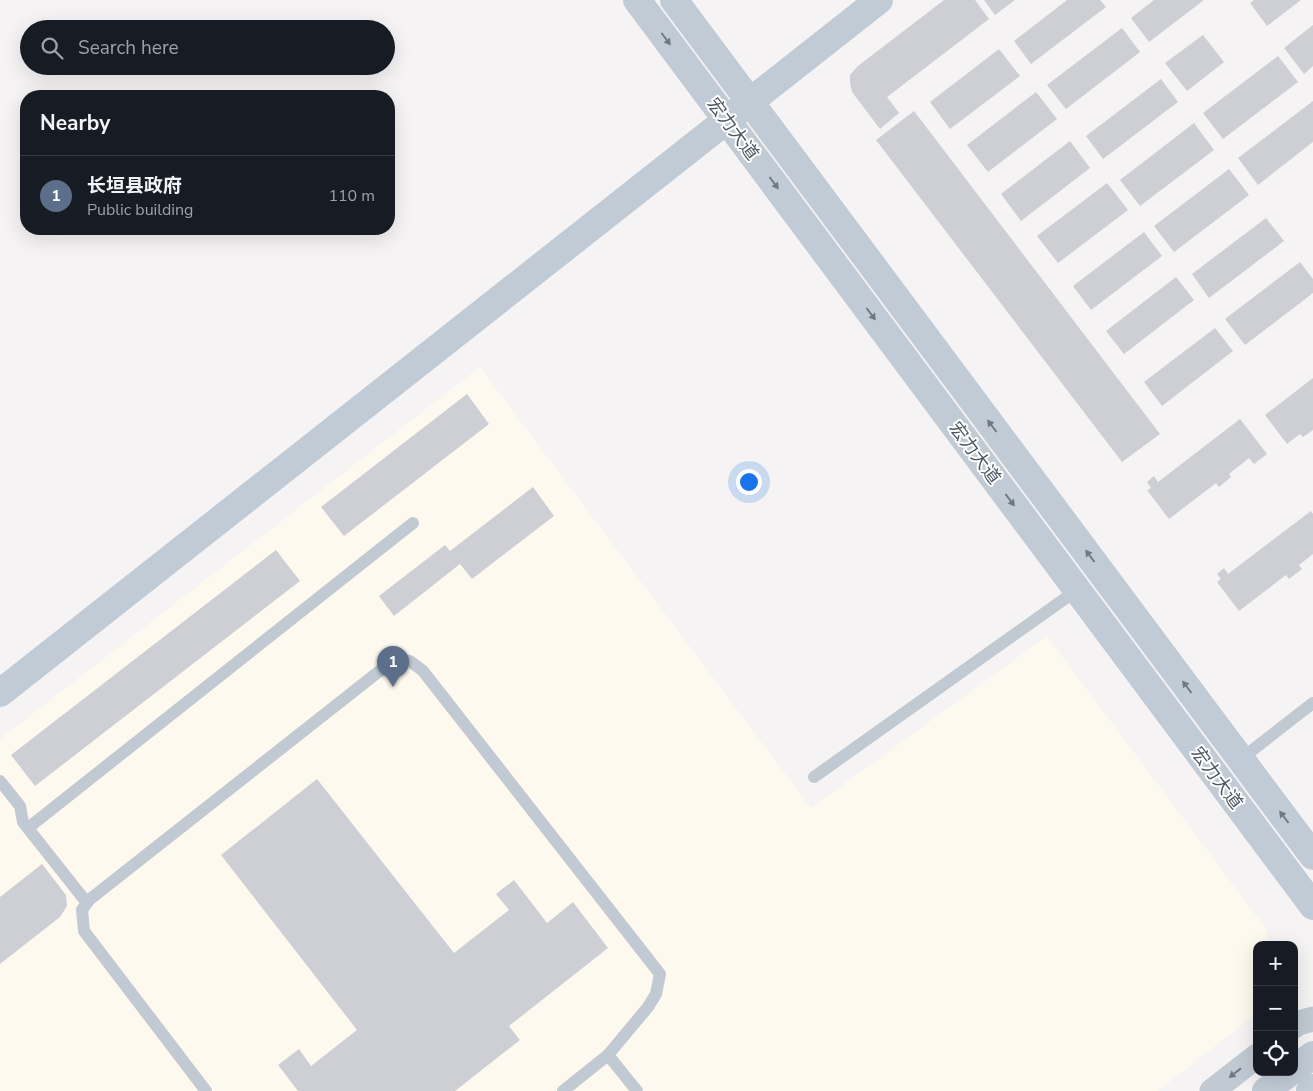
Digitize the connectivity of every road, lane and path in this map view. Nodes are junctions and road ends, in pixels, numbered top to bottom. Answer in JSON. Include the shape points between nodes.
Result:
{"nodes":[{"id":1,"x":637,"y":0,"type":"edge"},
{"id":2,"x":674,"y":0,"type":"edge"},
{"id":3,"x":879,"y":0,"type":"edge"},
{"id":4,"x":750,"y":102,"type":"junction"},
{"id":5,"x":726,"y":120,"type":"junction"},
{"id":6,"x":413,"y":523,"type":"dead end"},
{"id":7,"x":1077,"y":590,"type":"junction"},
{"id":8,"x":0,"y":693,"type":"edge"},
{"id":9,"x":1313,"y":703,"type":"edge"},
{"id":10,"x":1241,"y":758,"type":"junction"},
{"id":11,"x":814,"y":777,"type":"dead end"},
{"id":12,"x":0,"y":781,"type":"edge"},
{"id":13,"x":28,"y":828,"type":"junction"},
{"id":14,"x":1313,"y":856,"type":"edge"},
{"id":15,"x":87,"y":903,"type":"junction"},
{"id":16,"x":1313,"y":906,"type":"edge"},
{"id":17,"x":1313,"y":1019,"type":"edge"},
{"id":18,"x":1298,"y":1024,"type":"edge"},
{"id":19,"x":608,"y":1055,"type":"junction"},
{"id":20,"x":1313,"y":1055,"type":"edge"},
{"id":21,"x":1253,"y":1059,"type":"edge"},
{"id":22,"x":1298,"y":1066,"type":"edge"},
{"id":23,"x":1285,"y":1076,"type":"edge"},
{"id":24,"x":1313,"y":1088,"type":"edge"},
{"id":25,"x":206,"y":1091,"type":"edge"},
{"id":26,"x":563,"y":1091,"type":"edge"},
{"id":27,"x":637,"y":1091,"type":"edge"},
{"id":28,"x":1212,"y":1091,"type":"edge"},
{"id":29,"x":1266,"y":1091,"type":"edge"},
{"id":30,"x":1310,"y":1091,"type":"edge"}],
"edges":[{"from":1,"to":5,"type":"main road","name":"宏力大道","one_way":true},
{"from":2,"to":4,"type":"main road","name":"宏力大道"},
{"from":3,"to":4,"type":"main road"},
{"from":4,"to":5,"type":"main road"},
{"from":10,"to":4,"type":"main road","name":"宏力大道","one_way":true},
{"from":5,"to":7,"type":"main road","name":"宏力大道","one_way":true},
{"from":5,"to":8,"type":"main road"},
{"from":6,"to":13,"type":"lane"},
{"from":7,"to":11,"type":"lane"},
{"from":7,"to":16,"type":"main road","name":"宏力大道"},
{"from":9,"to":10,"type":"lane"},
{"from":14,"to":10,"type":"main road","name":"宏力大道","one_way":true},
{"from":12,"to":13,"type":"lane","via":[[20,806],[23,822]]},
{"from":13,"to":15,"type":"lane"},
{"from":15,"to":19,"type":"lane","via":[[396,658],[410,661],[423,670],[660,974],[656,994],[648,1007]]},
{"from":15,"to":25,"type":"lane","via":[[82,910],[84,931]]},
{"from":17,"to":18,"type":"street"},
{"from":19,"to":26,"type":"lane"},
{"from":19,"to":27,"type":"lane"},
{"from":20,"to":22,"type":"main road"},
{"from":21,"to":28,"type":"street","one_way":true},
{"from":23,"to":29,"type":"main road"},
{"from":24,"to":30,"type":"main road"}]}
